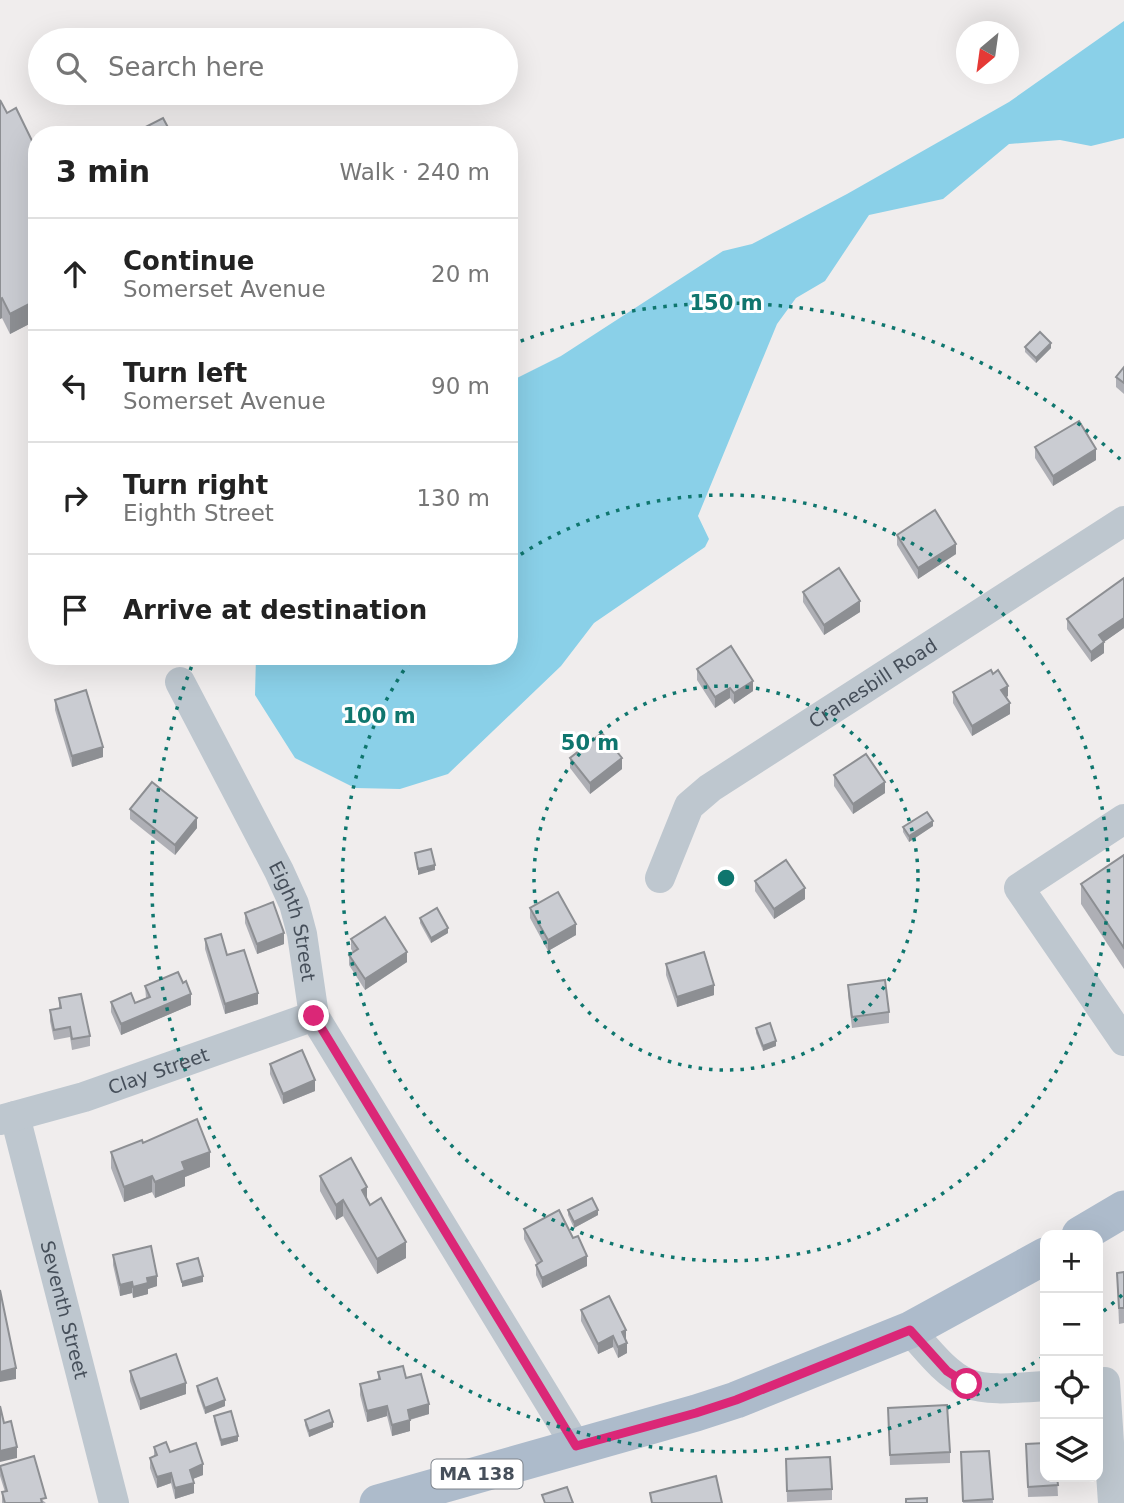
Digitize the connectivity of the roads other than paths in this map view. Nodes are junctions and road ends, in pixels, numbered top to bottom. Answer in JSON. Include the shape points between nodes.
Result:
{"nodes":[{"id":1,"x":1124,"y":521,"type":"edge"},
{"id":2,"x":180,"y":682,"type":"dead end"},
{"id":3,"x":1124,"y":819,"type":"edge"},
{"id":4,"x":660,"y":878,"type":"dead end"},
{"id":5,"x":314,"y":1016,"type":"junction"},
{"id":6,"x":1124,"y":1041,"type":"edge"},
{"id":7,"x":7,"y":1118,"type":"edge"},
{"id":8,"x":1124,"y":1209,"type":"edge"},
{"id":9,"x":1088,"y":1230,"type":"edge"},
{"id":10,"x":1040,"y":1259,"type":"edge"},
{"id":11,"x":910,"y":1330,"type":"junction"},
{"id":12,"x":1109,"y":1382,"type":"edge"},
{"id":13,"x":1040,"y":1386,"type":"edge"},
{"id":14,"x":576,"y":1446,"type":"junction"},
{"id":15,"x":114,"y":1503,"type":"edge"},
{"id":16,"x":378,"y":1503,"type":"edge"},
{"id":17,"x":1113,"y":1503,"type":"edge"}],
"edges":[{"from":1,"to":4,"type":"street","name":"Cranesbill Road","via":[[710,788],[689,806]]},
{"from":2,"to":5,"type":"street","name":"Eighth Street","via":[[294,904]]},
{"from":3,"to":6,"type":"street","via":[[1019,888]]},
{"from":5,"to":7,"type":"street","name":"Clay Street","via":[[84,1097]]},
{"from":5,"to":14,"type":"street","name":"Eighth Street"},
{"from":7,"to":15,"type":"street","name":"Seventh Street"},
{"from":8,"to":9,"type":"main road"},
{"from":10,"to":11,"type":"main road","number":"MA 138"},
{"from":11,"to":13,"type":"street","via":[[947,1371],[967,1384],[991,1389]]},
{"from":11,"to":14,"type":"main road","number":"MA 138","via":[[736,1400]]},
{"from":12,"to":17,"type":"street"},
{"from":14,"to":16,"type":"main road","number":"MA 138"}]}
